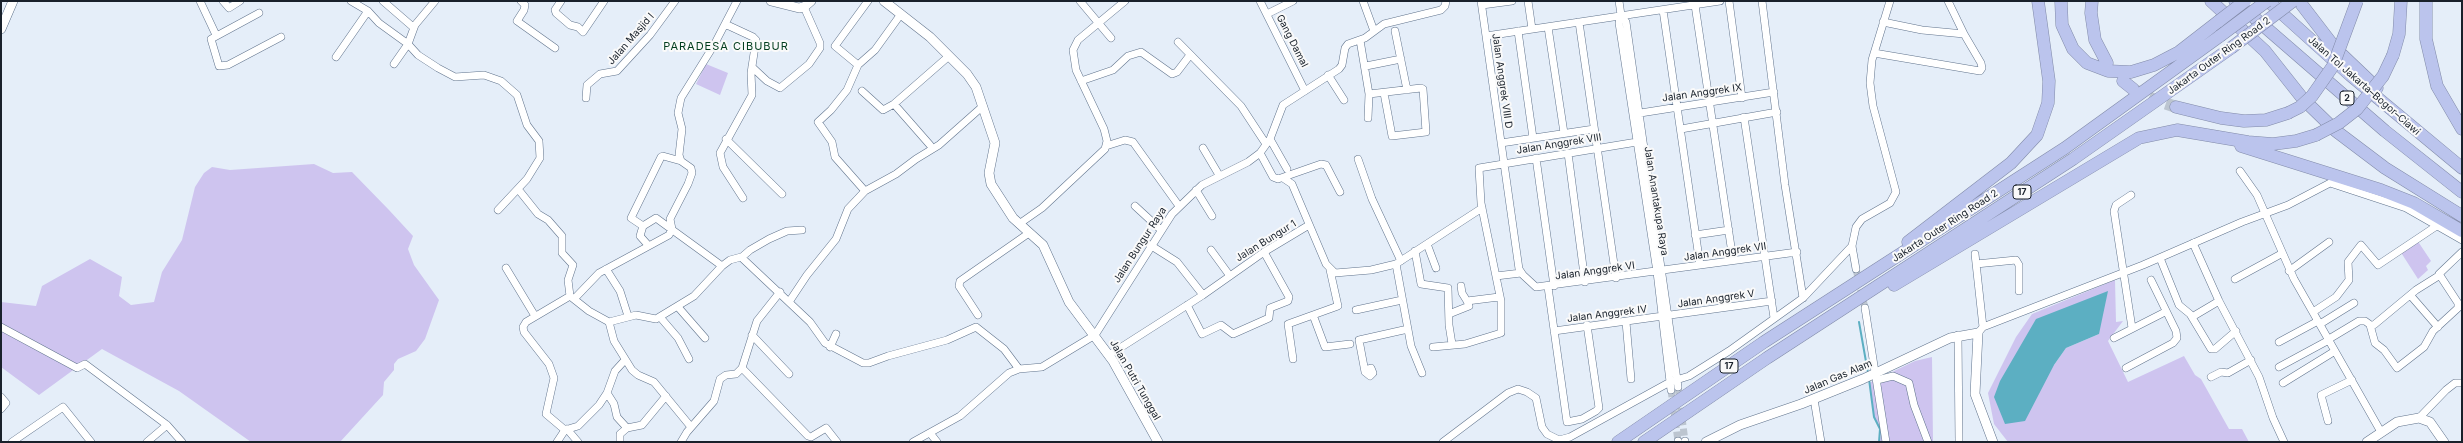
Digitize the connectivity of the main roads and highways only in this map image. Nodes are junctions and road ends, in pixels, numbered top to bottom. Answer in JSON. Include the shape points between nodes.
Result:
{"nodes":[{"id":1,"x":2038,"y":1,"type":"edge"},
{"id":2,"x":2046,"y":1,"type":"edge"},
{"id":3,"x":2060,"y":1,"type":"edge"},
{"id":4,"x":2092,"y":1,"type":"edge"},
{"id":5,"x":2211,"y":1,"type":"edge"},
{"id":6,"x":2235,"y":1,"type":"edge"},
{"id":7,"x":2245,"y":1,"type":"edge"},
{"id":8,"x":2267,"y":1,"type":"edge"},
{"id":9,"x":2292,"y":1,"type":"edge"},
{"id":10,"x":2299,"y":1,"type":"edge"},
{"id":11,"x":2358,"y":1,"type":"edge"},
{"id":12,"x":2401,"y":1,"type":"edge"},
{"id":13,"x":2426,"y":1,"type":"edge"},
{"id":14,"x":2045,"y":49,"type":"junction"},
{"id":15,"x":2107,"y":63,"type":"dead end"},
{"id":16,"x":2123,"y":81,"type":"dead end"},
{"id":17,"x":2133,"y":89,"type":"tunnel mouth"},
{"id":18,"x":2176,"y":106,"type":"tunnel mouth"},
{"id":19,"x":2411,"y":128,"type":"junction"},
{"id":20,"x":2462,"y":129,"type":"edge"},
{"id":21,"x":2190,"y":131,"type":"junction"},
{"id":22,"x":2462,"y":168,"type":"edge"},
{"id":23,"x":2462,"y":192,"type":"edge"},
{"id":24,"x":2462,"y":216,"type":"edge"},
{"id":25,"x":2462,"y":231,"type":"edge"},
{"id":26,"x":1841,"y":292,"type":"junction"},
{"id":27,"x":1809,"y":331,"type":"junction"},
{"id":28,"x":1618,"y":442,"type":"edge"},
{"id":29,"x":1644,"y":442,"type":"edge"}],
"edges":[{"from":1,"to":14,"type":"highway"},
{"from":2,"to":14,"type":"highway"},
{"from":3,"to":7,"type":"highway","bridge":true,"via":[[2062,25],[2073,49],[2088,63],[2108,71],[2131,72],[2154,65],[2178,52]]},
{"from":4,"to":15,"type":"highway","via":[[2095,40]]},
{"from":5,"to":24,"type":"highway","via":[[2256,42],[2302,99],[2346,140],[2385,168]]},
{"from":6,"to":23,"type":"highway","name":"Jalan Tol Jakarta–Bogor–Ciawi","number":"2","via":[[2385,131]]},
{"from":8,"to":19,"type":"highway","name":"Jalan Tol Jakarta–Bogor–Ciawi","number":"2"},
{"from":8,"to":26,"type":"highway","name":"Jakarta Outer Ring Road 2","number":"17","bridge":true,"via":[[2065,148]]},
{"from":9,"to":27,"type":"highway","name":"Jakarta Outer Ring Road 2","number":"17","bridge":true,"via":[[2231,48],[2080,155]]},
{"from":10,"to":19,"type":"highway","via":[[2335,48],[2396,106]]},
{"from":11,"to":18,"type":"highway","bridge":true,"via":[[2330,72],[2300,107],[2266,120],[2244,121],[2221,118]]},
{"from":12,"to":21,"type":"highway","bridge":true,"via":[[2399,34],[2383,76],[2357,109],[2339,124],[2316,135],[2273,144]]},
{"from":13,"to":20,"type":"highway","via":[[2426,39],[2437,86]]},
{"from":14,"to":26,"type":"highway","via":[[2049,81],[2048,104],[2037,135],[2026,149]]},
{"from":16,"to":17,"type":"highway"},
{"from":19,"to":22,"type":"highway","name":"Jalan Tol Jakarta–Bogor–Ciawi","number":"2"},
{"from":21,"to":25,"type":"highway","via":[[2365,184],[2414,203]]},
{"from":21,"to":27,"type":"highway","via":[[2161,132],[2124,145],[1849,312]]},
{"from":26,"to":28,"type":"highway","name":"Jakarta Outer Ring Road 2","number":"17"},
{"from":27,"to":29,"type":"highway","name":"Jakarta Outer Ring Road 2","number":"17"}]}
